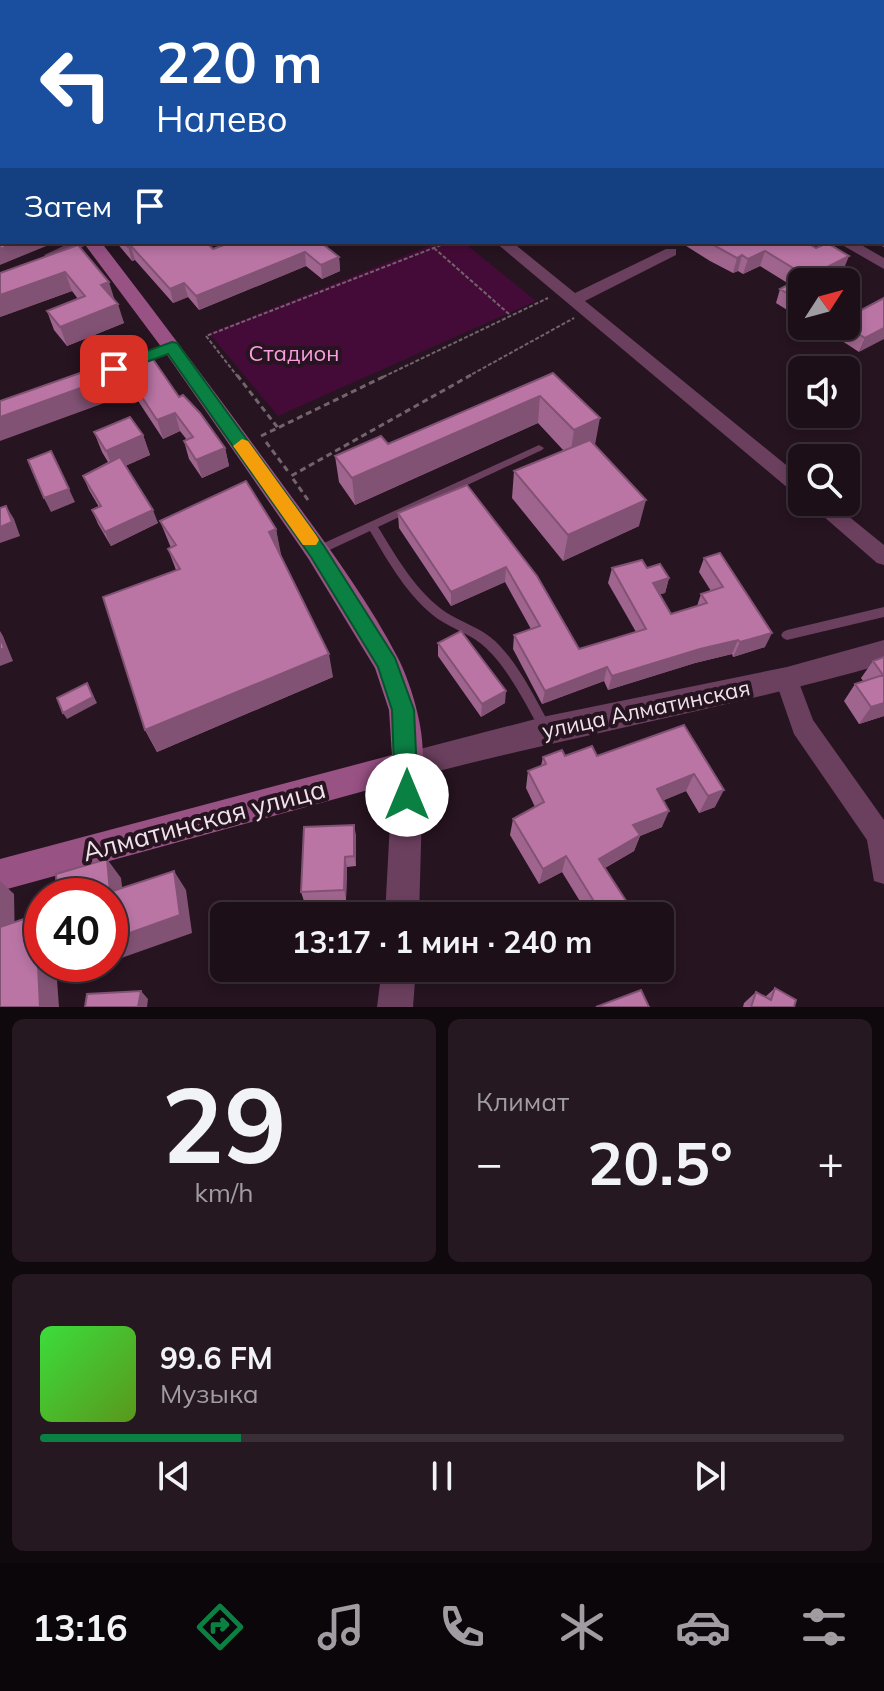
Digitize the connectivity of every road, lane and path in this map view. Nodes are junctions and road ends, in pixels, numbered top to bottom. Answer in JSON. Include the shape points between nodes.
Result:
{"nodes":[{"id":1,"x":83,"y":244,"type":"edge"},
{"id":2,"x":91,"y":244,"type":"edge"},
{"id":3,"x":444,"y":244,"type":"edge"},
{"id":4,"x":505,"y":244,"type":"edge"},
{"id":5,"x":849,"y":244,"type":"edge"},
{"id":6,"x":434,"y":248,"type":"junction"},
{"id":7,"x":671,"y":252,"type":"dead end"},
{"id":8,"x":43,"y":258,"type":"edge"},
{"id":9,"x":884,"y":264,"type":"edge"},
{"id":10,"x":575,"y":301,"type":"junction"},
{"id":11,"x":511,"y":316,"type":"junction"},
{"id":12,"x":172,"y":347,"type":"junction"},
{"id":13,"x":86,"y":380,"type":"edge"},
{"id":14,"x":278,"y":428,"type":"junction"},
{"id":15,"x":261,"y":436,"type":"dead end"},
{"id":16,"x":539,"y":448,"type":"dead end"},
{"id":17,"x":788,"y":477,"type":"edge"},
{"id":18,"x":291,"y":514,"type":"junction"},
{"id":19,"x":834,"y":516,"type":"edge"},
{"id":20,"x":372,"y":526,"type":"junction"},
{"id":21,"x":317,"y":551,"type":"junction"},
{"id":22,"x":884,"y":557,"type":"edge"},
{"id":23,"x":884,"y":612,"type":"edge"},
{"id":24,"x":787,"y":635,"type":"dead end"},
{"id":25,"x":884,"y":652,"type":"edge"},
{"id":26,"x":787,"y":679,"type":"junction"},
{"id":27,"x":547,"y":729,"type":"junction"},
{"id":28,"x":408,"y":765,"type":"junction"},
{"id":29,"x":882,"y":840,"type":"edge"},
{"id":30,"x":884,"y":871,"type":"edge"},
{"id":31,"x":0,"y":875,"type":"edge"},
{"id":32,"x":403,"y":902,"type":"edge"},
{"id":33,"x":398,"y":982,"type":"edge"},
{"id":34,"x":395,"y":1007,"type":"edge"}],
"edges":[{"from":1,"to":8,"type":"street"},
{"from":2,"to":12,"type":"main road"},
{"from":3,"to":6,"type":"path"},
{"from":4,"to":10,"type":"street"},
{"from":5,"to":9,"type":"street"},
{"from":6,"to":11,"type":"path"},
{"from":6,"to":14,"type":"path","via":[[206,336]]},
{"from":7,"to":10,"type":"street"},
{"from":10,"to":11,"type":"path"},
{"from":10,"to":17,"type":"street"},
{"from":10,"to":18,"type":"path","via":[[291,476],[311,504]]},
{"from":11,"to":14,"type":"path"},
{"from":12,"to":13,"type":"lane"},
{"from":12,"to":18,"type":"main road"},
{"from":14,"to":15,"type":"path"},
{"from":16,"to":20,"type":"lane"},
{"from":18,"to":21,"type":"main road"},
{"from":19,"to":22,"type":"street"},
{"from":20,"to":21,"type":"lane"},
{"from":20,"to":27,"type":"lane","via":[[419,596],[441,616],[491,645]]},
{"from":21,"to":28,"type":"main road","via":[[387,664],[403,710]]},
{"from":23,"to":24,"type":"lane"},
{"from":25,"to":26,"type":"street","name":"улица Алматинская"},
{"from":26,"to":27,"type":"street","name":"улица Алматинская"},
{"from":26,"to":29,"type":"street","via":[[803,726]]},
{"from":27,"to":28,"type":"street","name":"улица Алматинская"},
{"from":28,"to":31,"type":"main road","name":"Алматинская улица"},
{"from":28,"to":32,"type":"street"},
{"from":29,"to":30,"type":"street"},
{"from":33,"to":34,"type":"street"}]}
